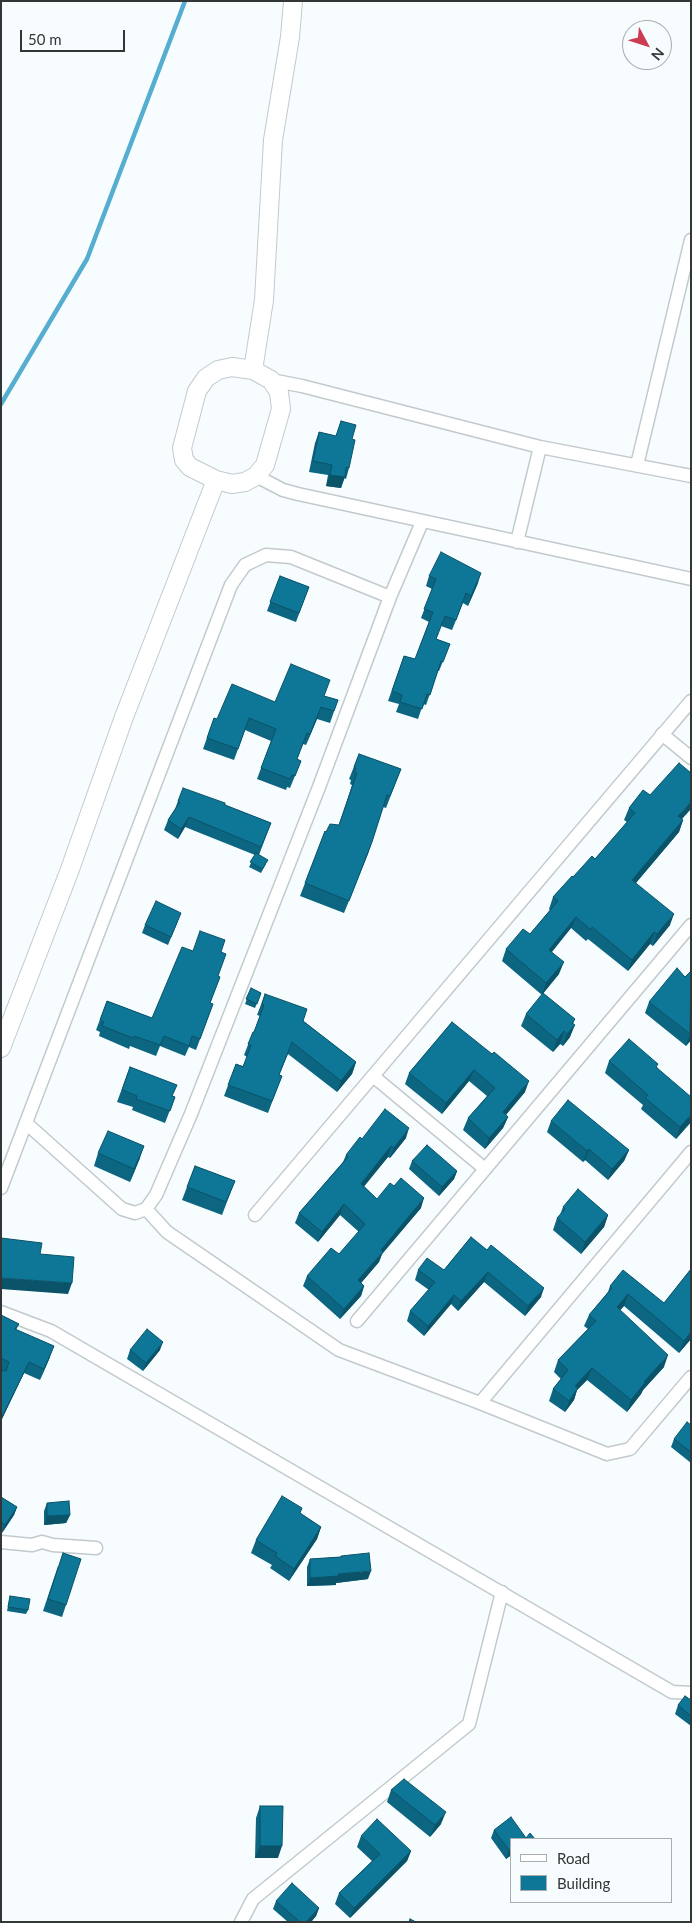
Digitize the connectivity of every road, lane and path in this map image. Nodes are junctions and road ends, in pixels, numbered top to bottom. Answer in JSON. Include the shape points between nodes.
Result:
{"nodes":[{"id":1,"x":293,"y":1,"type":"edge"},
{"id":2,"x":691,"y":240,"type":"edge"},
{"id":3,"x":253,"y":370,"type":"junction"},
{"id":4,"x":271,"y":380,"type":"junction"},
{"id":5,"x":540,"y":447,"type":"junction"},
{"id":6,"x":637,"y":464,"type":"junction"},
{"id":7,"x":256,"y":476,"type":"junction"},
{"id":8,"x":691,"y":476,"type":"edge"},
{"id":9,"x":216,"y":480,"type":"junction"},
{"id":10,"x":422,"y":522,"type":"junction"},
{"id":11,"x":517,"y":542,"type":"junction"},
{"id":12,"x":691,"y":579,"type":"edge"},
{"id":13,"x":390,"y":597,"type":"junction"},
{"id":14,"x":691,"y":700,"type":"edge"},
{"id":15,"x":662,"y":734,"type":"junction"},
{"id":16,"x":691,"y":758,"type":"edge"},
{"id":17,"x":691,"y":925,"type":"edge"},
{"id":18,"x":1,"y":1048,"type":"edge"},
{"id":19,"x":373,"y":1076,"type":"junction"},
{"id":20,"x":26,"y":1123,"type":"junction"},
{"id":21,"x":691,"y":1152,"type":"edge"},
{"id":22,"x":485,"y":1169,"type":"junction"},
{"id":23,"x":1,"y":1188,"type":"edge"},
{"id":24,"x":146,"y":1209,"type":"junction"},
{"id":25,"x":255,"y":1215,"type":"dead end"},
{"id":26,"x":1,"y":1312,"type":"edge"},
{"id":27,"x":357,"y":1321,"type":"dead end"},
{"id":28,"x":691,"y":1377,"type":"edge"},
{"id":29,"x":480,"y":1403,"type":"junction"},
{"id":30,"x":1,"y":1542,"type":"edge"},
{"id":31,"x":96,"y":1548,"type":"dead end"},
{"id":32,"x":502,"y":1592,"type":"junction"},
{"id":33,"x":691,"y":1693,"type":"edge"},
{"id":34,"x":241,"y":1922,"type":"edge"}],
"edges":[{"from":1,"to":3,"type":"street","via":[[290,38],[272,140],[264,300]]},
{"from":2,"to":6,"type":"street"},
{"from":3,"to":4,"type":"street"},
{"from":3,"to":9,"type":"street","via":[[232,367],[218,370],[206,378],[197,391],[182,448],[184,460],[190,467]]},
{"from":4,"to":5,"type":"street"},
{"from":4,"to":7,"type":"street","via":[[278,392],[281,409],[265,465]]},
{"from":5,"to":6,"type":"street"},
{"from":5,"to":11,"type":"street"},
{"from":6,"to":8,"type":"street"},
{"from":7,"to":9,"type":"street","via":[[232,484]]},
{"from":7,"to":10,"type":"street","via":[[283,490]]},
{"from":9,"to":18,"type":"street"},
{"from":10,"to":11,"type":"street"},
{"from":10,"to":13,"type":"street"},
{"from":11,"to":12,"type":"street"},
{"from":13,"to":20,"type":"street","via":[[291,557],[266,555],[245,565],[231,585]]},
{"from":13,"to":24,"type":"street","via":[[191,1114],[156,1195]]},
{"from":14,"to":15,"type":"street"},
{"from":15,"to":16,"type":"street"},
{"from":15,"to":19,"type":"street"},
{"from":17,"to":22,"type":"street"},
{"from":19,"to":22,"type":"street"},
{"from":19,"to":25,"type":"street"},
{"from":20,"to":23,"type":"street"},
{"from":20,"to":24,"type":"street","via":[[122,1209],[135,1213]]},
{"from":21,"to":29,"type":"street"},
{"from":22,"to":27,"type":"street"},
{"from":24,"to":29,"type":"street","via":[[167,1232],[339,1350]]},
{"from":26,"to":32,"type":"street","via":[[51,1331]]},
{"from":28,"to":29,"type":"street","via":[[630,1449],[608,1454]]},
{"from":30,"to":31,"type":"street","via":[[32,1545],[42,1542]]},
{"from":32,"to":33,"type":"street","via":[[672,1692]]},
{"from":32,"to":34,"type":"street","via":[[469,1724],[253,1899]]}]}
